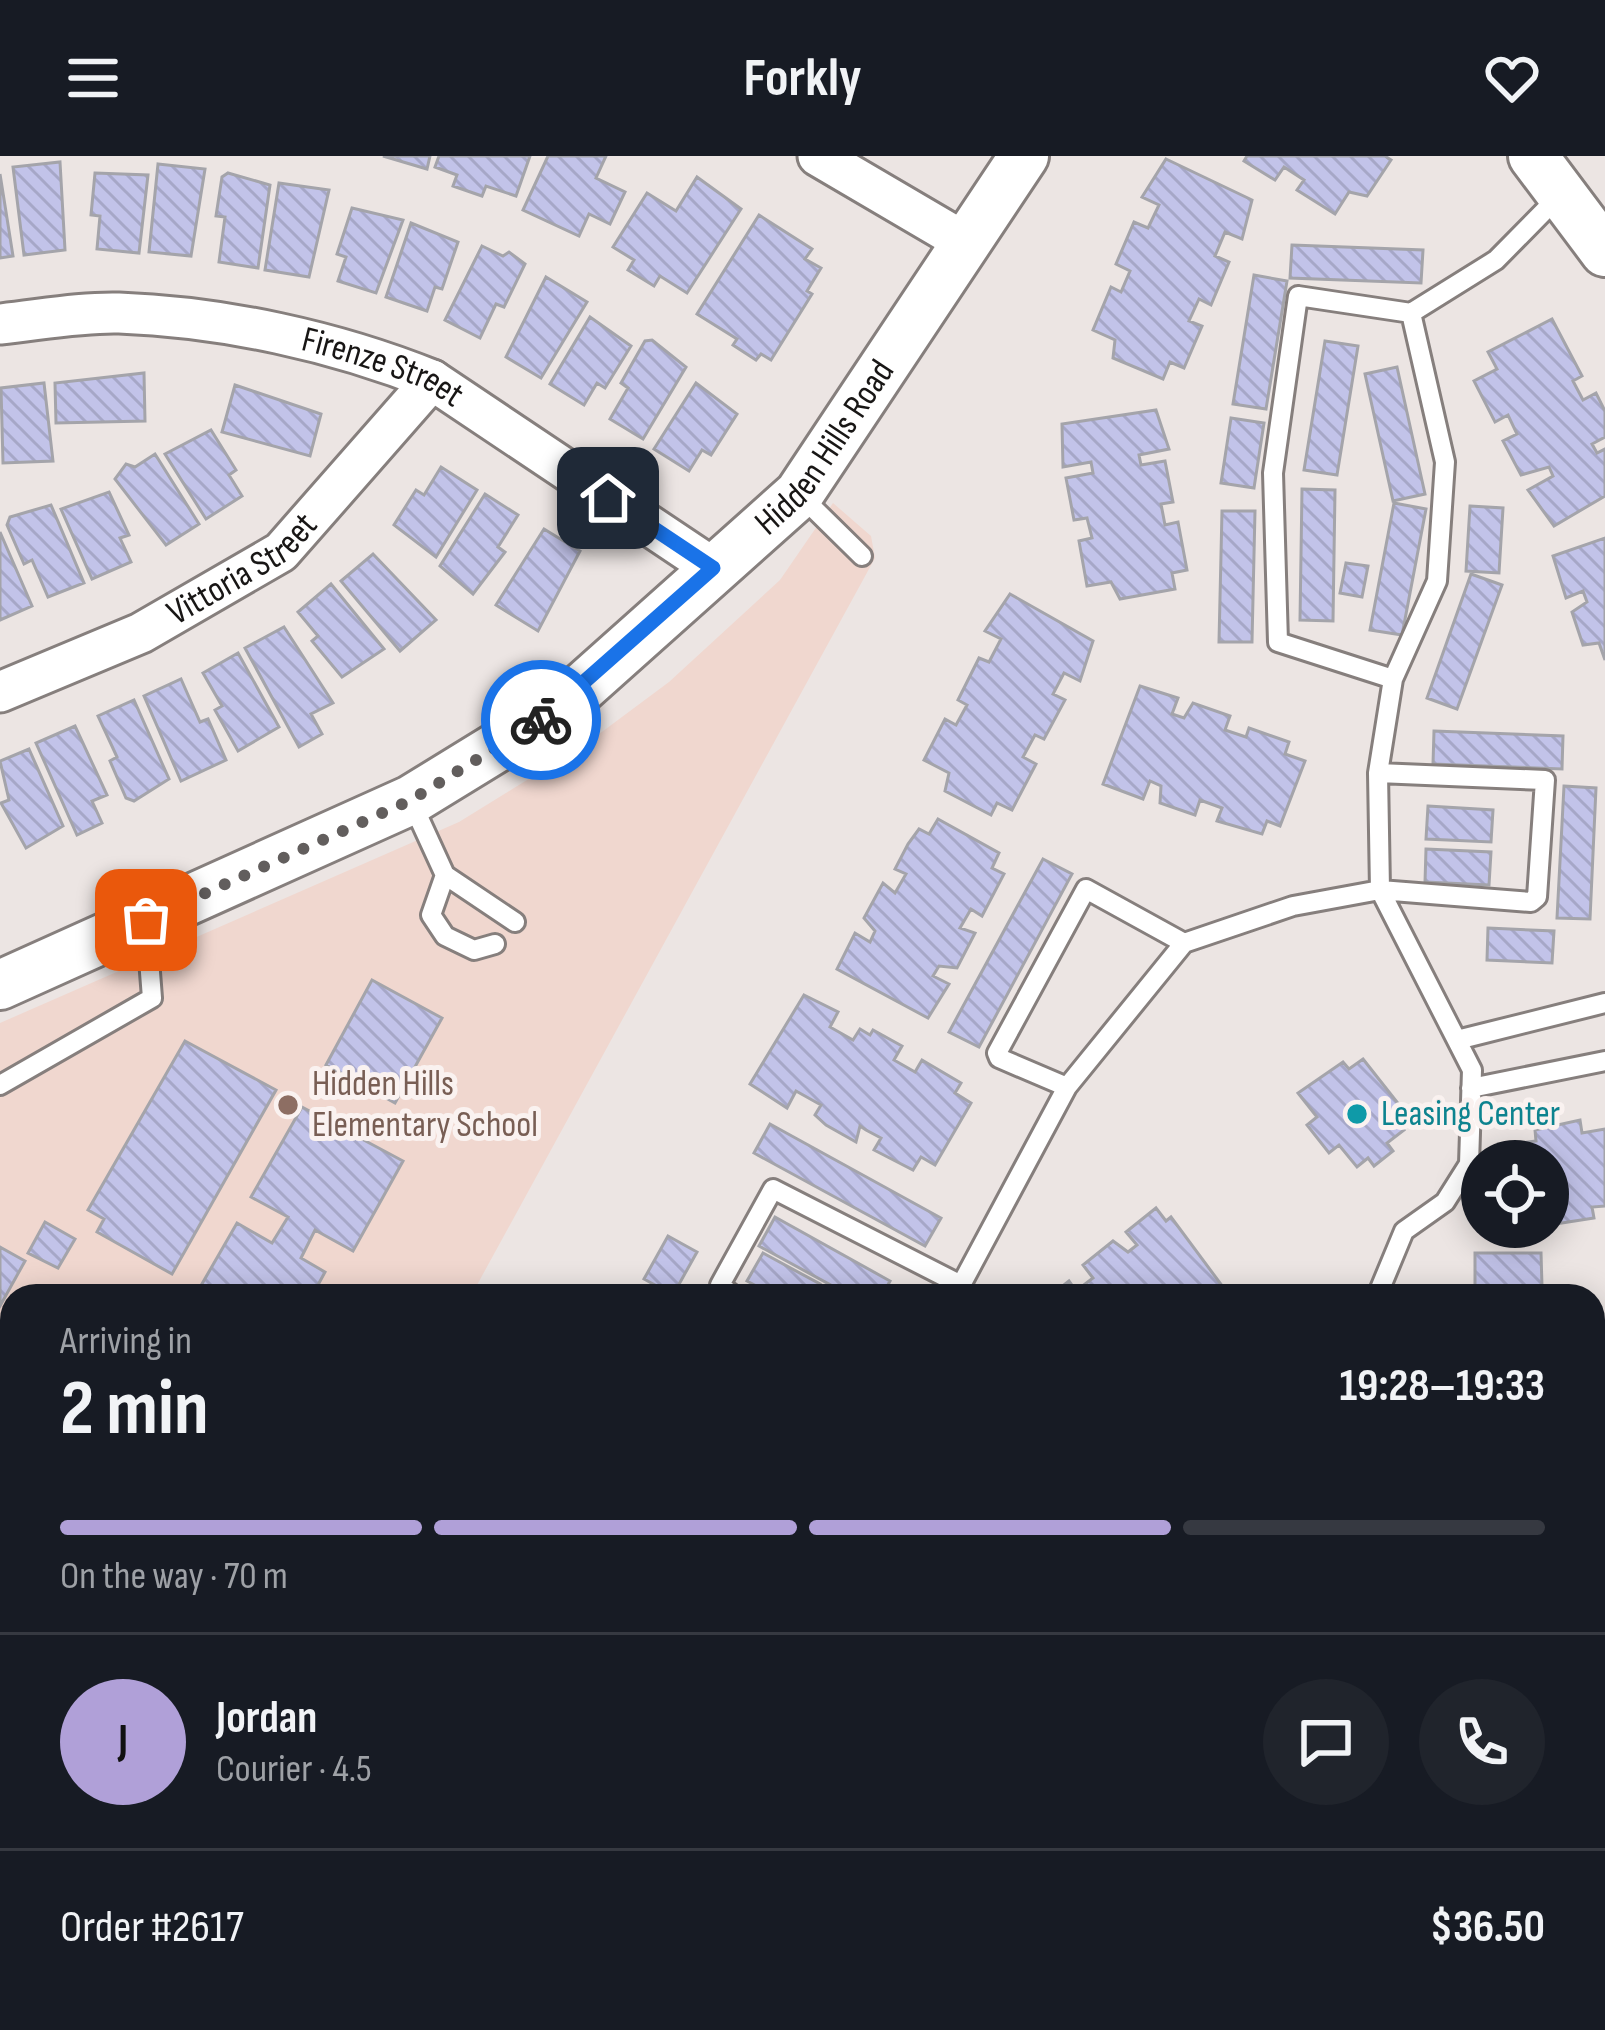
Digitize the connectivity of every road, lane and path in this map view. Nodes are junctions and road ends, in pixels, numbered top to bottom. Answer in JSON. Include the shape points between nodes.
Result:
{"nodes":[{"id":1,"x":818,"y":156,"type":"edge"},
{"id":2,"x":1024,"y":156,"type":"edge"},
{"id":3,"x":1548,"y":174,"type":"edge"},
{"id":4,"x":968,"y":244,"type":"junction"},
{"id":5,"x":1605,"y":252,"type":"edge"},
{"id":6,"x":1411,"y":314,"type":"junction"},
{"id":7,"x":0,"y":324,"type":"edge"},
{"id":8,"x":432,"y":380,"type":"junction"},
{"id":9,"x":799,"y":494,"type":"junction"},
{"id":10,"x":862,"y":556,"type":"dead end"},
{"id":11,"x":713,"y":568,"type":"junction"},
{"id":12,"x":1393,"y":679,"type":"junction"},
{"id":13,"x":0,"y":692,"type":"edge"},
{"id":14,"x":1378,"y":773,"type":"junction"},
{"id":15,"x":411,"y":800,"type":"junction"},
{"id":16,"x":445,"y":874,"type":"junction"},
{"id":17,"x":1380,"y":890,"type":"junction"},
{"id":18,"x":146,"y":920,"type":"junction"},
{"id":19,"x":515,"y":922,"type":"dead end"},
{"id":20,"x":1184,"y":943,"type":"junction"},
{"id":21,"x":495,"y":944,"type":"dead end"},
{"id":22,"x":0,"y":986,"type":"edge"},
{"id":23,"x":1605,"y":1003,"type":"edge"},
{"id":24,"x":1457,"y":1040,"type":"junction"},
{"id":25,"x":1605,"y":1060,"type":"edge"},
{"id":26,"x":0,"y":1085,"type":"edge"},
{"id":27,"x":1067,"y":1087,"type":"junction"},
{"id":28,"x":1471,"y":1088,"type":"junction"},
{"id":29,"x":721,"y":1284,"type":"edge"},
{"id":30,"x":941,"y":1284,"type":"edge"},
{"id":31,"x":957,"y":1284,"type":"edge"},
{"id":32,"x":1383,"y":1284,"type":"edge"}],
"edges":[{"from":1,"to":4,"type":"street"},
{"from":2,"to":4,"type":"street","name":"Hidden Hills Road"},
{"from":3,"to":5,"type":"street"},
{"from":3,"to":6,"type":"lane","via":[[1496,260]]},
{"from":4,"to":9,"type":"street","name":"Hidden Hills Road"},
{"from":6,"to":12,"type":"lane","via":[[1445,462],[1437,581]]},
{"from":6,"to":12,"type":"lane","via":[[1298,296],[1273,473],[1278,642]]},
{"from":7,"to":8,"type":"street","name":"Firenze Street","via":[[117,313],[218,326],[316,342]]},
{"from":8,"to":11,"type":"street","name":"Firenze Street"},
{"from":8,"to":13,"type":"street","name":"Vittoria Street","via":[[281,552],[141,633]]},
{"from":9,"to":10,"type":"lane"},
{"from":9,"to":11,"type":"street","name":"Hidden Hills Road"},
{"from":11,"to":15,"type":"street","name":"Hidden Hills Road","via":[[556,711]]},
{"from":12,"to":14,"type":"lane"},
{"from":14,"to":17,"type":"lane"},
{"from":14,"to":17,"type":"lane","via":[[1547,782],[1531,902]]},
{"from":15,"to":16,"type":"lane"},
{"from":15,"to":18,"type":"street","name":"Hidden Hills Road"},
{"from":16,"to":19,"type":"lane"},
{"from":16,"to":21,"type":"lane","via":[[431,915],[445,936],[474,950]]},
{"from":17,"to":20,"type":"lane","via":[[1293,906]]},
{"from":17,"to":24,"type":"lane"},
{"from":18,"to":22,"type":"street","name":"Hidden Hills Road"},
{"from":18,"to":26,"type":"lane","via":[[152,998]]},
{"from":20,"to":27,"type":"lane"},
{"from":20,"to":27,"type":"lane","via":[[1087,889],[997,1053]]},
{"from":23,"to":24,"type":"lane"},
{"from":24,"to":28,"type":"lane"},
{"from":25,"to":28,"type":"lane"},
{"from":27,"to":31,"type":"lane"},
{"from":28,"to":32,"type":"lane","via":[[1469,1164],[1445,1202],[1404,1231]]},
{"from":29,"to":30,"type":"lane","via":[[773,1189]]}]}
